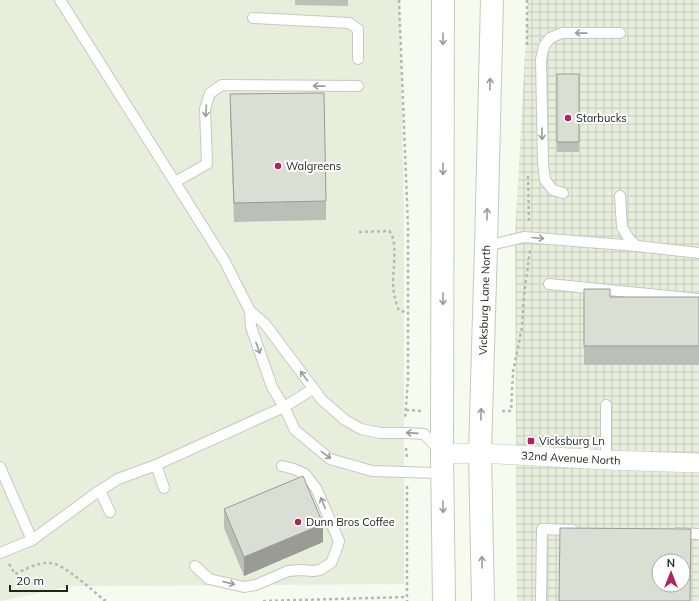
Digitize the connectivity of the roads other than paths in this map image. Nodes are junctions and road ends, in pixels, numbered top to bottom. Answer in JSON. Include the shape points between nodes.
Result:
{"nodes":[{"id":1,"x":60,"y":0,"type":"edge"},
{"id":2,"x":443,"y":0,"type":"edge"},
{"id":3,"x":492,"y":0,"type":"edge"},
{"id":4,"x":253,"y":18,"type":"dead end"},
{"id":5,"x":620,"y":33,"type":"dead end"},
{"id":6,"x":358,"y":59,"type":"dead end"},
{"id":7,"x":358,"y":86,"type":"dead end"},
{"id":8,"x":175,"y":182,"type":"junction"},
{"id":9,"x":564,"y":193,"type":"dead end"},
{"id":10,"x":620,"y":196,"type":"dead end"},
{"id":11,"x":486,"y":246,"type":"junction"},
{"id":12,"x":638,"y":246,"type":"junction"},
{"id":13,"x":699,"y":253,"type":"edge"},
{"id":14,"x":549,"y":284,"type":"dead end"},
{"id":15,"x":699,"y":299,"type":"edge"},
{"id":16,"x":250,"y":311,"type":"junction"},
{"id":17,"x":313,"y":389,"type":"junction"},
{"id":18,"x":606,"y":405,"type":"dead end"},
{"id":19,"x":284,"y":407,"type":"junction"},
{"id":20,"x":480,"y":453,"type":"junction"},
{"id":21,"x":442,"y":454,"type":"junction"},
{"id":22,"x":606,"y":460,"type":"junction"},
{"id":23,"x":699,"y":463,"type":"edge"},
{"id":24,"x":156,"y":465,"type":"junction"},
{"id":25,"x":282,"y":466,"type":"dead end"},
{"id":26,"x":0,"y":467,"type":"edge"},
{"id":27,"x":164,"y":488,"type":"dead end"},
{"id":28,"x":100,"y":490,"type":"junction"},
{"id":29,"x":110,"y":512,"type":"dead end"},
{"id":30,"x":581,"y":530,"type":"edge"},
{"id":31,"x":668,"y":533,"type":"edge"},
{"id":32,"x":699,"y":534,"type":"edge"},
{"id":33,"x":32,"y":540,"type":"junction"},
{"id":34,"x":1,"y":553,"type":"edge"},
{"id":35,"x":195,"y":566,"type":"dead end"},
{"id":36,"x":444,"y":601,"type":"edge"},
{"id":37,"x":483,"y":601,"type":"edge"},
{"id":38,"x":541,"y":601,"type":"edge"}],
"edges":[{"from":1,"to":8,"type":"lane"},
{"from":2,"to":21,"type":"main road","one_way":true},
{"from":11,"to":3,"type":"main road","name":"Vicksburg Lane North","one_way":true},
{"from":4,"to":6,"type":"lane","via":[[349,23],[358,29]]},
{"from":5,"to":9,"type":"lane","one_way":true,"via":[[562,33],[550,38],[544,46],[541,59],[545,180],[553,190]]},
{"from":7,"to":8,"type":"lane","one_way":true,"via":[[222,85],[210,93],[205,109],[207,164]]},
{"from":8,"to":16,"type":"lane","via":[[224,260]]},
{"from":10,"to":12,"type":"lane","via":[[622,227],[629,239]]},
{"from":11,"to":12,"type":"lane","one_way":true,"via":[[524,237]]},
{"from":20,"to":11,"type":"main road","name":"Vicksburg Lane North","one_way":true},
{"from":12,"to":13,"type":"lane"},
{"from":14,"to":15,"type":"lane"},
{"from":17,"to":16,"type":"lane","one_way":true,"via":[[265,324]]},
{"from":16,"to":19,"type":"lane","one_way":true,"via":[[251,327],[272,388]]},
{"from":17,"to":19,"type":"lane"},
{"from":21,"to":17,"type":"lane","one_way":true,"via":[[424,434],[380,433],[360,429],[345,420]]},
{"from":18,"to":22,"type":"lane"},
{"from":19,"to":21,"type":"lane","one_way":true,"via":[[295,430],[330,459],[372,471],[436,474]]},
{"from":19,"to":24,"type":"lane"},
{"from":20,"to":21,"type":"street","name":"32nd Avenue North"},
{"from":20,"to":22,"type":"street","name":"32nd Avenue North"},
{"from":37,"to":20,"type":"main road","name":"Vicksburg Lane North","one_way":true},
{"from":21,"to":36,"type":"main road","one_way":true},
{"from":22,"to":23,"type":"street","name":"32nd Avenue North"},
{"from":24,"to":27,"type":"lane"},
{"from":24,"to":28,"type":"lane","via":[[118,479]]},
{"from":35,"to":25,"type":"lane","one_way":true,"via":[[209,579],[244,587],[256,585],[288,570],[320,570],[331,563],[338,541],[316,488],[305,474]]},
{"from":26,"to":33,"type":"lane"},
{"from":28,"to":29,"type":"lane"},
{"from":28,"to":33,"type":"lane"},
{"from":30,"to":38,"type":"lane","via":[[542,529]]},
{"from":31,"to":32,"type":"lane"},
{"from":33,"to":34,"type":"lane"}]}
